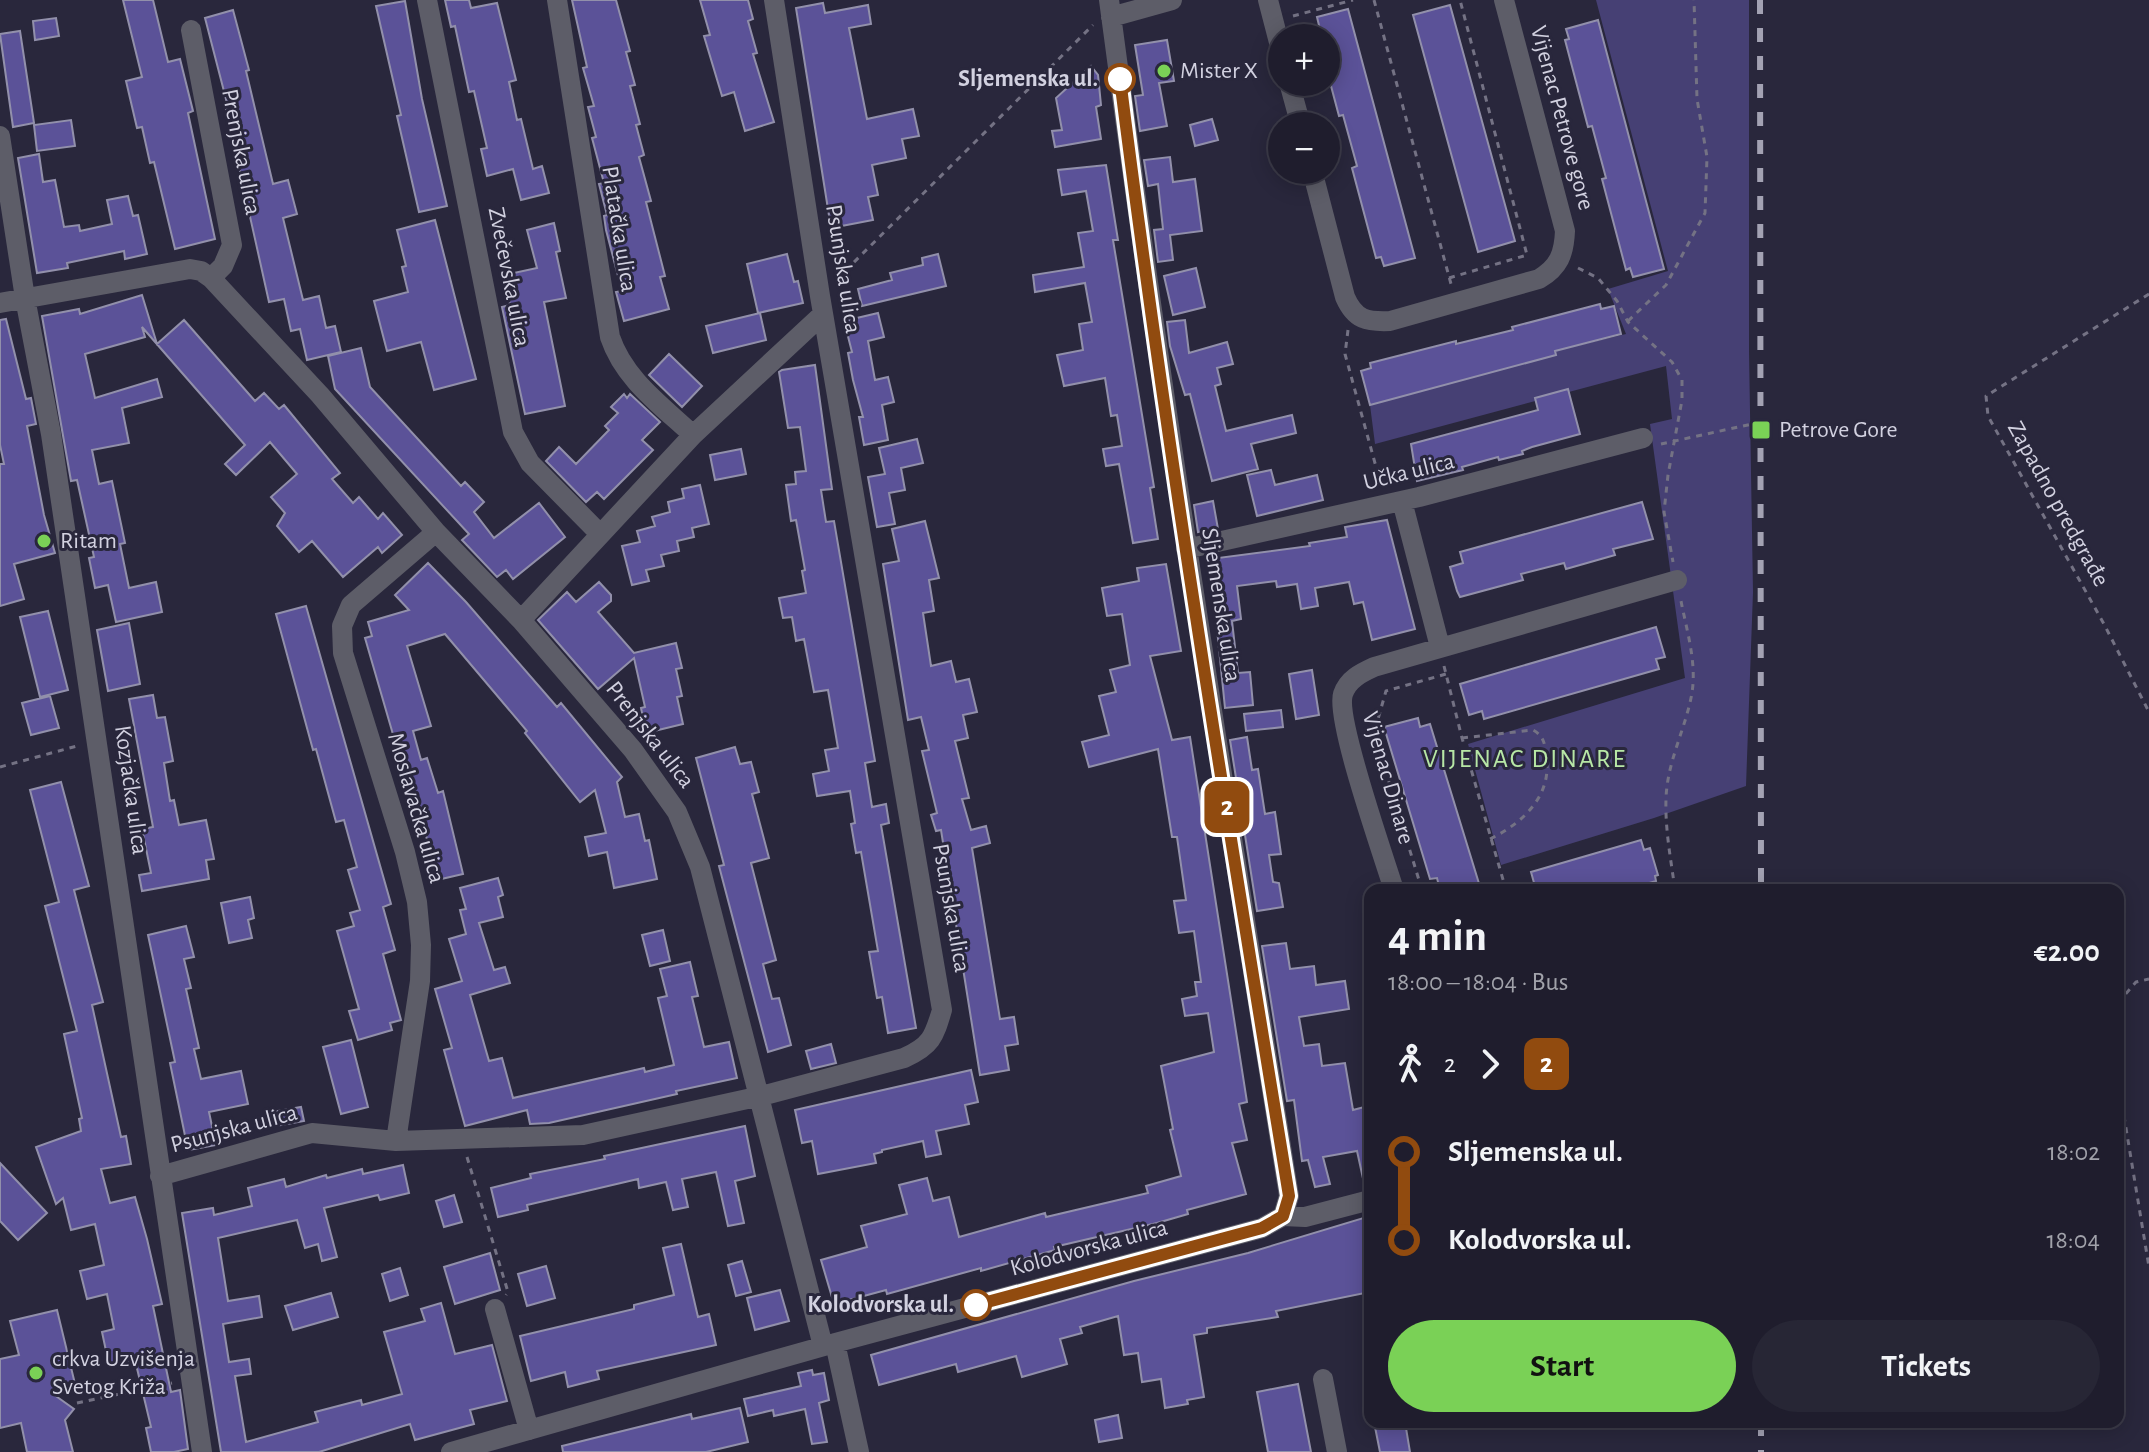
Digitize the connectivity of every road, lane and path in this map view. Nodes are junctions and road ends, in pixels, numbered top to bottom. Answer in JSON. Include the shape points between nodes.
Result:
{"nodes":[{"id":1,"x":427,"y":0,"type":"edge"},
{"id":2,"x":557,"y":0,"type":"edge"},
{"id":3,"x":774,"y":0,"type":"edge"},
{"id":4,"x":1172,"y":0,"type":"edge"},
{"id":5,"x":1268,"y":0,"type":"edge"},
{"id":6,"x":1353,"y":0,"type":"edge"},
{"id":7,"x":1374,"y":0,"type":"edge"},
{"id":8,"x":1460,"y":0,"type":"edge"},
{"id":9,"x":1504,"y":0,"type":"edge"},
{"id":10,"x":1694,"y":0,"type":"edge"},
{"id":11,"x":1107,"y":12,"type":"edge"},
{"id":12,"x":1273,"y":21,"type":"junction"},
{"id":13,"x":1274,"y":24,"type":"edge"},
{"id":14,"x":191,"y":30,"type":"dead end"},
{"id":15,"x":0,"y":136,"type":"edge"},
{"id":16,"x":1316,"y":184,"type":"edge"},
{"id":17,"x":1559,"y":262,"type":"junction"},
{"id":18,"x":211,"y":278,"type":"junction"},
{"id":19,"x":1449,"y":278,"type":"junction"},
{"id":20,"x":2149,"y":294,"type":"edge"},
{"id":21,"x":25,"y":298,"type":"junction"},
{"id":22,"x":0,"y":303,"type":"edge"},
{"id":23,"x":1456,"y":303,"type":"junction"},
{"id":24,"x":822,"y":305,"type":"junction"},
{"id":25,"x":1350,"y":310,"type":"junction"},
{"id":26,"x":1628,"y":322,"type":"junction"},
{"id":27,"x":1752,"y":424,"type":"dead end"},
{"id":28,"x":693,"y":435,"type":"junction"},
{"id":29,"x":1643,"y":438,"type":"joint"},
{"id":30,"x":1674,"y":441,"type":"junction"},
{"id":31,"x":1394,"y":503,"type":"junction"},
{"id":32,"x":436,"y":532,"type":"junction"},
{"id":33,"x":600,"y":534,"type":"junction"},
{"id":34,"x":1186,"y":549,"type":"junction"},
{"id":35,"x":1677,"y":580,"type":"junction"},
{"id":36,"x":521,"y":620,"type":"junction"},
{"id":37,"x":1440,"y":647,"type":"junction"},
{"id":38,"x":1446,"y":674,"type":"junction"},
{"id":39,"x":2149,"y":712,"type":"edge"},
{"id":40,"x":1462,"y":738,"type":"junction"},
{"id":41,"x":97,"y":740,"type":"junction"},
{"id":42,"x":0,"y":767,"type":"edge"},
{"id":43,"x":1490,"y":839,"type":"junction"},
{"id":44,"x":1392,"y":884,"type":"edge"},
{"id":45,"x":1420,"y":884,"type":"edge"},
{"id":46,"x":1504,"y":884,"type":"edge"},
{"id":47,"x":1674,"y":884,"type":"edge"},
{"id":48,"x":2149,"y":979,"type":"edge"},
{"id":49,"x":2124,"y":996,"type":"edge"},
{"id":50,"x":761,"y":1096,"type":"junction"},
{"id":51,"x":2124,"y":1116,"type":"edge"},
{"id":52,"x":461,"y":1139,"type":"junction"},
{"id":53,"x":396,"y":1141,"type":"junction"},
{"id":54,"x":160,"y":1176,"type":"junction"},
{"id":55,"x":1364,"y":1202,"type":"edge"},
{"id":56,"x":1283,"y":1216,"type":"junction"},
{"id":57,"x":2149,"y":1267,"type":"edge"},
{"id":58,"x":495,"y":1309,"type":"joint"},
{"id":59,"x":829,"y":1344,"type":"junction"},
{"id":60,"x":191,"y":1378,"type":"junction"},
{"id":61,"x":1323,"y":1379,"type":"dead end"},
{"id":62,"x":77,"y":1403,"type":"dead end"},
{"id":63,"x":529,"y":1430,"type":"junction"},
{"id":64,"x":202,"y":1452,"type":"edge"},
{"id":65,"x":451,"y":1452,"type":"edge"},
{"id":66,"x":859,"y":1452,"type":"edge"},
{"id":67,"x":1337,"y":1452,"type":"edge"}],
"edges":[{"from":1,"to":33,"type":"street","name":"Zvečevska ulica","via":[[513,432],[530,463]]},
{"from":2,"to":28,"type":"street","name":"Platačka ulica","via":[[610,337],[632,378]]},
{"from":3,"to":24,"type":"street","name":"Psunjska ulica"},
{"from":4,"to":11,"type":"street"},
{"from":5,"to":12,"type":"street"},
{"from":6,"to":12,"type":"path"},
{"from":7,"to":19,"type":"path"},
{"from":8,"to":19,"type":"path","via":[[1527,255]]},
{"from":9,"to":17,"type":"street","name":"Vijenac Petrove gore","via":[[1565,231]]},
{"from":10,"to":26,"type":"path","via":[[1697,99],[1707,157],[1705,213],[1666,285]]},
{"from":11,"to":24,"type":"path"},
{"from":11,"to":34,"type":"street","name":"Sljemenska ulica"},
{"from":12,"to":13,"type":"street"},
{"from":14,"to":18,"type":"street","name":"Prenjska ulica","via":[[232,245]]},
{"from":15,"to":21,"type":"street","name":"Kozjačka ulica"},
{"from":16,"to":25,"type":"street"},
{"from":17,"to":23,"type":"street","via":[[1539,279]]},
{"from":17,"to":26,"type":"path","via":[[1598,278]]},
{"from":18,"to":21,"type":"street","via":[[190,269]]},
{"from":18,"to":32,"type":"street","name":"Prenjska ulica","via":[[320,395]]},
{"from":19,"to":23,"type":"path"},
{"from":20,"to":39,"type":"path","name":"Zapadno predgrađe","via":[[1986,396],[1988,416]]},
{"from":21,"to":22,"type":"street"},
{"from":21,"to":41,"type":"street","name":"Kozjačka ulica"},
{"from":23,"to":25,"type":"street","via":[[1390,321],[1374,322]]},
{"from":24,"to":28,"type":"street"},
{"from":24,"to":50,"type":"street","name":"Psunjska ulica","via":[[942,1010],[934,1037],[921,1050]]},
{"from":25,"to":31,"type":"path","via":[[1345,354]]},
{"from":26,"to":30,"type":"path","via":[[1672,362],[1682,380]]},
{"from":27,"to":30,"type":"path"},
{"from":28,"to":33,"type":"street"},
{"from":29,"to":30,"type":"path","via":[[1648,447]]},
{"from":29,"to":31,"type":"street","name":"Učka ulica"},
{"from":30,"to":35,"type":"path","via":[[1664,512]]},
{"from":31,"to":34,"type":"street","name":"Učka ulica"},
{"from":31,"to":37,"type":"street"},
{"from":32,"to":36,"type":"street","name":"Prenjska ulica"},
{"from":32,"to":53,"type":"street","name":"Moslavačka ulica","via":[[351,605],[342,626],[343,653],[417,902],[420,981]]},
{"from":33,"to":36,"type":"street"},
{"from":34,"to":56,"type":"street","name":"Sljemenska ulica","via":[[1289,1196]]},
{"from":35,"to":37,"type":"street","name":"Vijenac Dinare"},
{"from":35,"to":47,"type":"path","via":[[1693,677],[1666,796]]},
{"from":36,"to":50,"type":"street","name":"Prenjska ulica","via":[[633,750],[677,812],[700,867]]},
{"from":37,"to":38,"type":"path"},
{"from":37,"to":44,"type":"street","name":"Vijenac Dinare","via":[[1360,673],[1342,695],[1344,727]]},
{"from":38,"to":40,"type":"path"},
{"from":38,"to":45,"type":"path","via":[[1386,691],[1374,733]]},
{"from":40,"to":43,"type":"path"},
{"from":40,"to":43,"type":"path","via":[[1533,730],[1544,740],[1548,767],[1542,795],[1526,815]]},
{"from":41,"to":42,"type":"path"},
{"from":41,"to":54,"type":"street","name":"Kozjačka ulica"},
{"from":43,"to":46,"type":"path"},
{"from":48,"to":49,"type":"path","via":[[2136,982]]},
{"from":50,"to":52,"type":"street","name":"Psunjska ulica","via":[[583,1135]]},
{"from":50,"to":59,"type":"street","name":"Prenjska ulica"},
{"from":51,"to":57,"type":"path"},
{"from":52,"to":53,"type":"street","name":"Psunjska ulica"},
{"from":52,"to":58,"type":"path","via":[[508,1292]]},
{"from":53,"to":54,"type":"street","name":"Psunjska ulica","via":[[312,1133]]},
{"from":54,"to":60,"type":"street","name":"Kozjačka ulica"},
{"from":55,"to":56,"type":"street","name":"Kolodvorska ulica","via":[[1305,1217]]},
{"from":56,"to":59,"type":"street","name":"Kolodvorska ulica","via":[[1262,1228]]},
{"from":58,"to":63,"type":"street"},
{"from":59,"to":63,"type":"street","name":"Kolodvorska ulica"},
{"from":59,"to":66,"type":"street","name":"Prenjska ulica"},
{"from":60,"to":62,"type":"path"},
{"from":60,"to":64,"type":"street","name":"Kozjačka ulica"},
{"from":61,"to":67,"type":"street"},
{"from":63,"to":65,"type":"street","name":"Kolodvorska ulica"}]}
